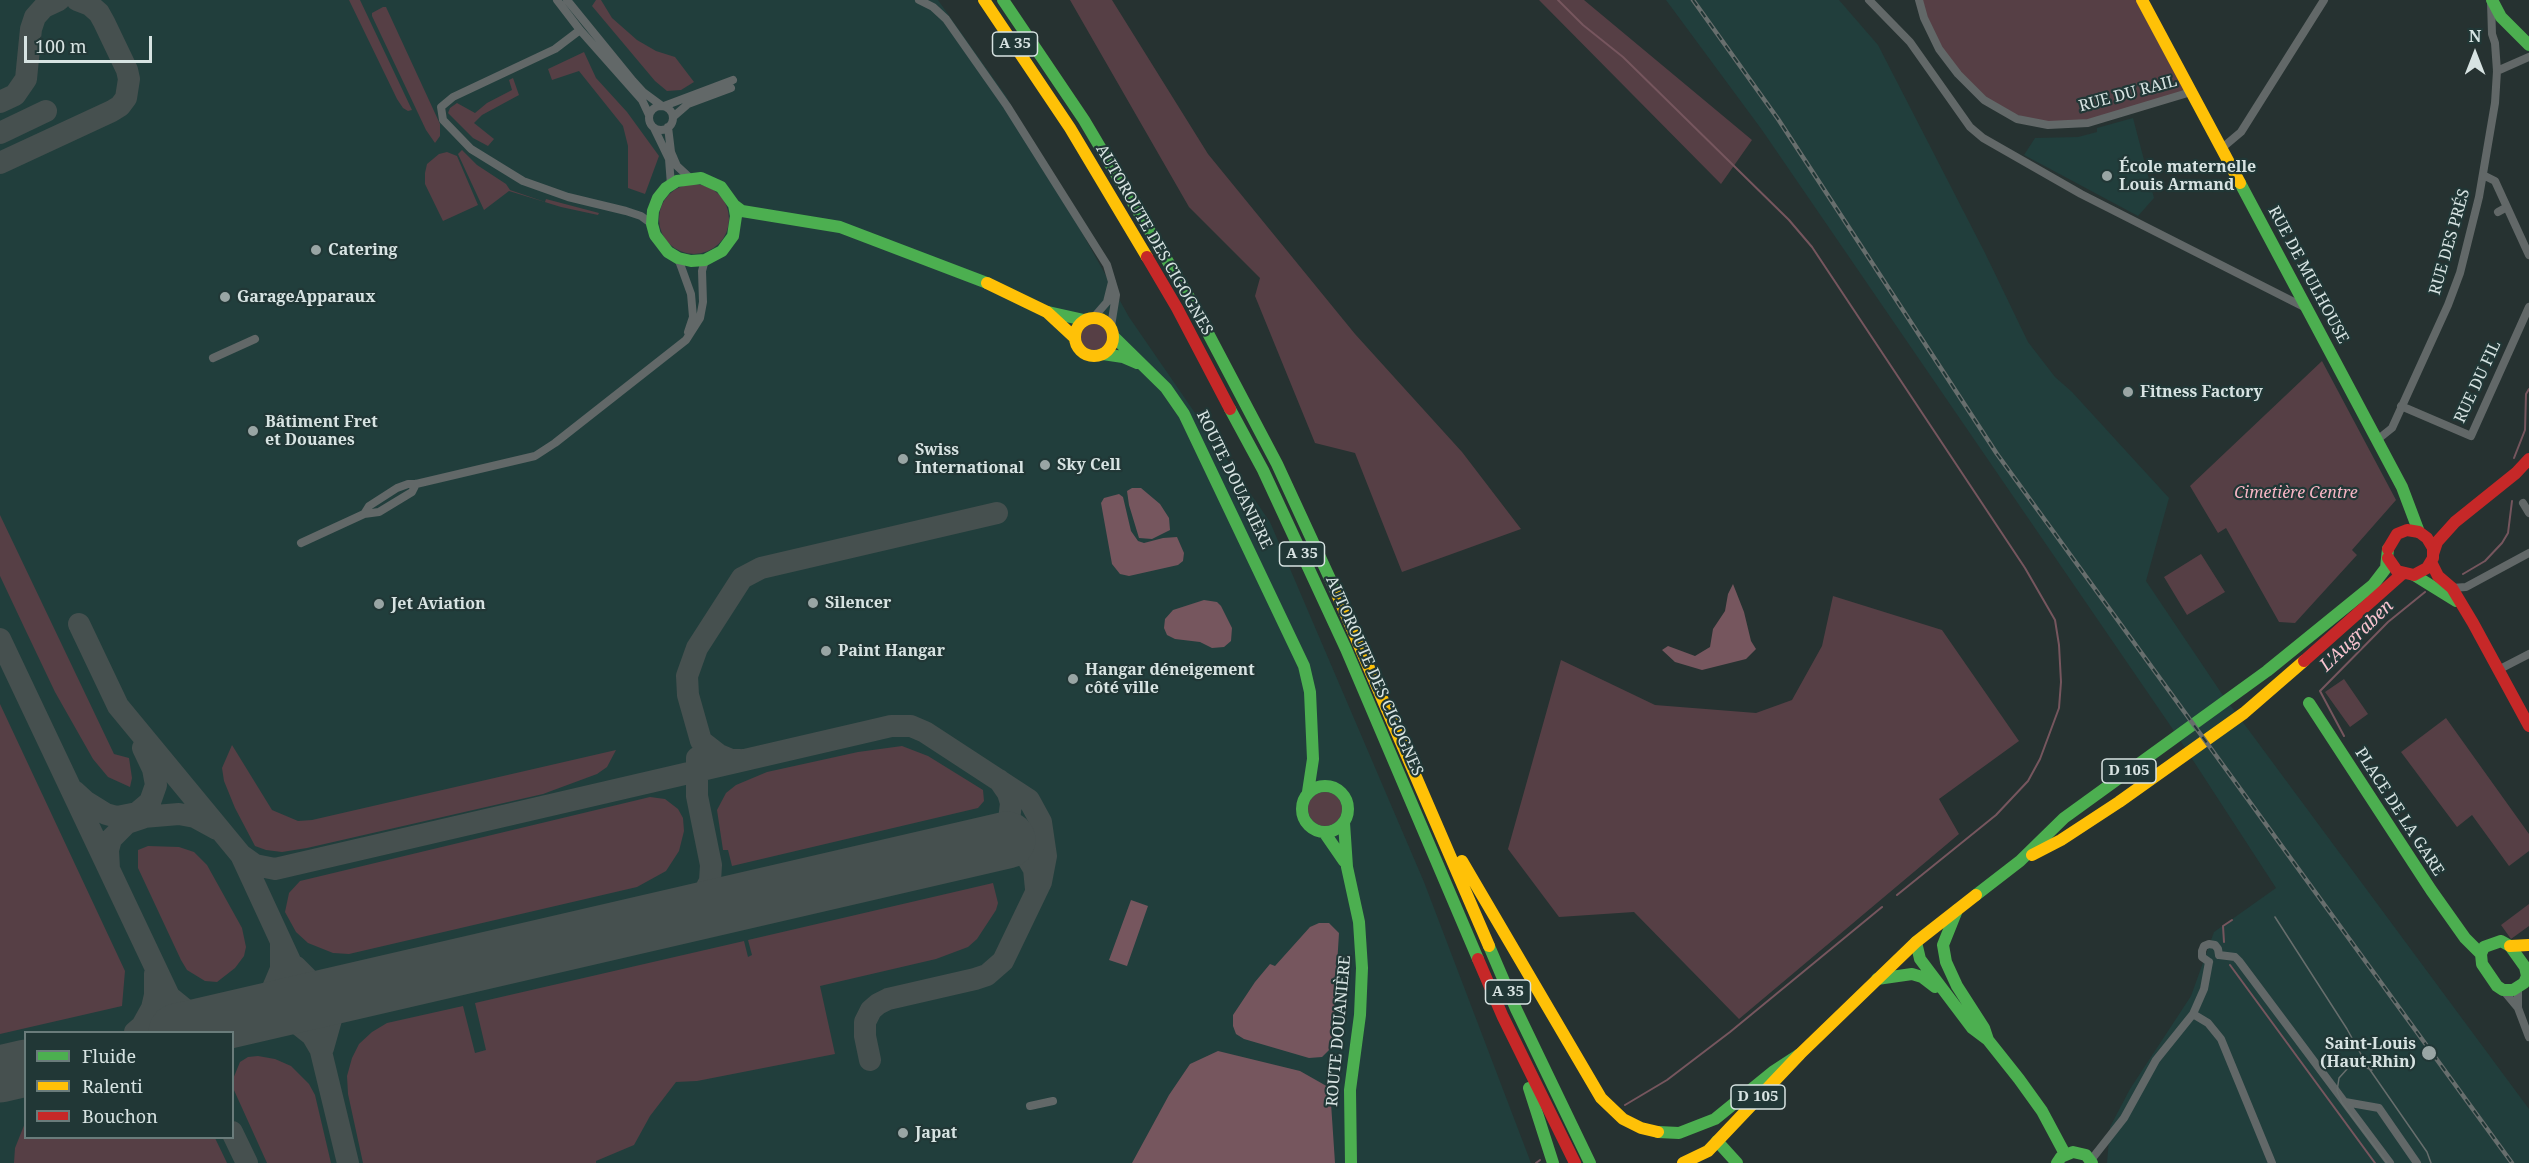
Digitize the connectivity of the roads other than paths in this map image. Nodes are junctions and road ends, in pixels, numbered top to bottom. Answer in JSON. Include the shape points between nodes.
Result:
{"nodes":[{"id":1,"x":557,"y":0,"type":"edge"},
{"id":2,"x":567,"y":0,"type":"edge"},
{"id":3,"x":919,"y":0,"type":"edge"},
{"id":4,"x":984,"y":0,"type":"edge"},
{"id":5,"x":1004,"y":0,"type":"edge"},
{"id":6,"x":1869,"y":0,"type":"edge"},
{"id":7,"x":1919,"y":0,"type":"edge"},
{"id":8,"x":2142,"y":0,"type":"edge"},
{"id":9,"x":2325,"y":0,"type":"edge"},
{"id":10,"x":2491,"y":0,"type":"edge"},
{"id":11,"x":2501,"y":17,"type":"junction"},
{"id":12,"x":580,"y":30,"type":"junction"},
{"id":13,"x":2492,"y":34,"type":"junction"},
{"id":14,"x":2529,"y":45,"type":"edge"},
{"id":15,"x":2529,"y":57,"type":"edge"},
{"id":16,"x":2497,"y":71,"type":"junction"},
{"id":17,"x":2191,"y":92,"type":"junction"},
{"id":18,"x":664,"y":106,"type":"junction"},
{"id":19,"x":649,"y":115,"type":"junction"},
{"id":20,"x":673,"y":117,"type":"junction"},
{"id":21,"x":654,"y":128,"type":"junction"},
{"id":22,"x":668,"y":128,"type":"junction"},
{"id":23,"x":2222,"y":148,"type":"junction"},
{"id":24,"x":2483,"y":175,"type":"junction"},
{"id":25,"x":690,"y":178,"type":"junction"},
{"id":26,"x":671,"y":185,"type":"junction"},
{"id":27,"x":734,"y":205,"type":"junction"},
{"id":28,"x":775,"y":216,"type":"junction"},
{"id":29,"x":652,"y":224,"type":"junction"},
{"id":30,"x":736,"y":226,"type":"junction"},
{"id":31,"x":2529,"y":255,"type":"edge"},
{"id":32,"x":678,"y":258,"type":"junction"},
{"id":33,"x":705,"y":260,"type":"junction"},
{"id":34,"x":1112,"y":281,"type":"junction"},
{"id":35,"x":2529,"y":307,"type":"edge"},
{"id":36,"x":2307,"y":308,"type":"junction"},
{"id":37,"x":1047,"y":312,"type":"junction"},
{"id":38,"x":1089,"y":318,"type":"junction"},
{"id":39,"x":1112,"y":332,"type":"junction"},
{"id":40,"x":1075,"y":338,"type":"junction"},
{"id":41,"x":255,"y":339,"type":"dead end"},
{"id":42,"x":686,"y":340,"type":"junction"},
{"id":43,"x":1103,"y":354,"type":"junction"},
{"id":44,"x":213,"y":358,"type":"dead end"},
{"id":45,"x":1141,"y":364,"type":"junction"},
{"id":46,"x":2401,"y":406,"type":"junction"},
{"id":47,"x":2377,"y":440,"type":"junction"},
{"id":48,"x":2529,"y":459,"type":"edge"},
{"id":49,"x":2408,"y":503,"type":"junction"},
{"id":50,"x":2523,"y":503,"type":"dead end"},
{"id":51,"x":2529,"y":513,"type":"edge"},
{"id":52,"x":2455,"y":522,"type":"junction"},
{"id":53,"x":2401,"y":532,"type":"junction"},
{"id":54,"x":2421,"y":533,"type":"junction"},
{"id":55,"x":301,"y":543,"type":"dead end"},
{"id":56,"x":2529,"y":553,"type":"edge"},
{"id":57,"x":2388,"y":558,"type":"junction"},
{"id":58,"x":2432,"y":558,"type":"junction"},
{"id":59,"x":2408,"y":575,"type":"junction"},
{"id":60,"x":2466,"y":587,"type":"junction"},
{"id":61,"x":2452,"y":588,"type":"junction"},
{"id":62,"x":2461,"y":606,"type":"junction"},
{"id":63,"x":2529,"y":654,"type":"edge"},
{"id":64,"x":2499,"y":670,"type":"junction"},
{"id":65,"x":2309,"y":703,"type":"dead end"},
{"id":66,"x":2529,"y":726,"type":"edge"},
{"id":67,"x":1313,"y":759,"type":"junction"},
{"id":68,"x":1330,"y":785,"type":"junction"},
{"id":69,"x":1308,"y":792,"type":"junction"},
{"id":70,"x":1436,"y":816,"type":"junction"},
{"id":71,"x":1344,"y":823,"type":"junction"},
{"id":72,"x":1324,"y":832,"type":"junction"},
{"id":73,"x":2020,"y":861,"type":"junction"},
{"id":74,"x":1347,"y":867,"type":"junction"},
{"id":75,"x":1958,"y":909,"type":"junction"},
{"id":76,"x":2465,"y":938,"type":"junction"},
{"id":77,"x":1916,"y":942,"type":"junction"},
{"id":78,"x":2490,"y":943,"type":"junction"},
{"id":79,"x":2529,"y":945,"type":"edge"},
{"id":80,"x":2510,"y":946,"type":"junction"},
{"id":81,"x":2481,"y":954,"type":"junction"},
{"id":82,"x":2219,"y":955,"type":"junction"},
{"id":83,"x":2209,"y":962,"type":"junction"},
{"id":84,"x":2527,"y":962,"type":"edge"},
{"id":85,"x":1877,"y":979,"type":"junction"},
{"id":86,"x":2518,"y":988,"type":"junction"},
{"id":87,"x":2503,"y":990,"type":"junction"},
{"id":88,"x":1945,"y":994,"type":"junction"},
{"id":89,"x":2518,"y":1008,"type":"junction"},
{"id":90,"x":2193,"y":1014,"type":"junction"},
{"id":91,"x":2529,"y":1037,"type":"edge"},
{"id":92,"x":1988,"y":1040,"type":"junction"},
{"id":93,"x":1515,"y":1042,"type":"junction"},
{"id":94,"x":1800,"y":1054,"type":"junction"},
{"id":95,"x":1053,"y":1101,"type":"dead end"},
{"id":96,"x":2345,"y":1101,"type":"junction"},
{"id":97,"x":1030,"y":1106,"type":"dead end"},
{"id":98,"x":1717,"y":1141,"type":"junction"},
{"id":99,"x":2061,"y":1159,"type":"edge"},
{"id":100,"x":2092,"y":1161,"type":"edge"},
{"id":101,"x":1351,"y":1163,"type":"edge"},
{"id":102,"x":1553,"y":1163,"type":"edge"},
{"id":103,"x":1565,"y":1163,"type":"edge"},
{"id":104,"x":1575,"y":1163,"type":"edge"},
{"id":105,"x":1590,"y":1163,"type":"edge"},
{"id":106,"x":1683,"y":1163,"type":"edge"},
{"id":107,"x":1737,"y":1163,"type":"edge"},
{"id":108,"x":2272,"y":1163,"type":"edge"},
{"id":109,"x":2390,"y":1163,"type":"edge"},
{"id":110,"x":2417,"y":1163,"type":"edge"}],
"edges":[{"from":1,"to":12,"type":"street"},
{"from":2,"to":18,"type":"street","via":[[633,81]]},
{"from":3,"to":34,"type":"street","via":[[943,15],[1006,106],[1107,265]]},
{"from":4,"to":93,"type":"main road","name":"AUTOROUTE DES CIGOGNES","number":"A 35","via":[[1070,128],[1165,288],[1263,470],[1346,649]]},
{"from":5,"to":70,"type":"main road","name":"AUTOROUTE DES CIGOGNES","number":"A 35","via":[[1089,130],[1190,299],[1261,433],[1330,575]]},
{"from":6,"to":36,"type":"street","via":[[1910,42],[1970,127],[1983,138],[2081,194]]},
{"from":7,"to":17,"type":"street","name":"RUE DU RAIL","via":[[1939,49],[1958,74],[1984,100],[2017,119],[2048,125],[2088,123]]},
{"from":8,"to":17,"type":"main road","name":"RUE DE MULHOUSE"},
{"from":9,"to":23,"type":"street","via":[[2241,132]]},
{"from":10,"to":11,"type":"main road"},
{"from":10,"to":13,"type":"street","name":"RUE DES PRÉS"},
{"from":11,"to":13,"type":"street"},
{"from":11,"to":14,"type":"main road"},
{"from":12,"to":19,"type":"street","via":[[642,100]]},
{"from":12,"to":29,"type":"street","via":[[555,48],[453,97],[441,107],[443,120],[471,149],[523,181],[626,211]]},
{"from":13,"to":16,"type":"street","name":"RUE DES PRÉS"},
{"from":15,"to":16,"type":"street"},
{"from":16,"to":24,"type":"street","name":"RUE DES PRÉS"},
{"from":17,"to":23,"type":"main road","name":"RUE DE MULHOUSE"},
{"from":18,"to":19,"type":"street","via":[[653,108]]},
{"from":18,"to":20,"type":"street"},
{"from":18,"to":20,"type":"street","via":[[732,84],[688,104]]},
{"from":19,"to":21,"type":"street"},
{"from":20,"to":22,"type":"street"},
{"from":21,"to":22,"type":"street"},
{"from":21,"to":26,"type":"street","via":[[669,159]]},
{"from":22,"to":25,"type":"street","via":[[677,166]]},
{"from":23,"to":36,"type":"main road","name":"RUE DE MULHOUSE"},
{"from":24,"to":31,"type":"street","via":[[2495,181],[2502,210]]},
{"from":24,"to":46,"type":"street","name":"RUE DES PRÉS","via":[[2460,273]]},
{"from":25,"to":26,"type":"main road"},
{"from":25,"to":27,"type":"main road","via":[[712,181]]},
{"from":26,"to":29,"type":"main road","via":[[658,198]]},
{"from":27,"to":28,"type":"main road","via":[[742,211]]},
{"from":27,"to":30,"type":"main road"},
{"from":28,"to":30,"type":"main road"},
{"from":28,"to":37,"type":"main road","via":[[850,230],[987,283]]},
{"from":29,"to":32,"type":"main road","via":[[660,244]]},
{"from":30,"to":33,"type":"main road","via":[[728,244]]},
{"from":32,"to":33,"type":"main road"},
{"from":32,"to":42,"type":"street","via":[[691,294],[693,316]]},
{"from":33,"to":42,"type":"street","via":[[700,318]]},
{"from":34,"to":38,"type":"street","via":[[1107,302]]},
{"from":34,"to":39,"type":"street","via":[[1116,295]]},
{"from":35,"to":46,"type":"street","name":"RUE DU FIL","via":[[2471,436]]},
{"from":36,"to":47,"type":"main road","name":"RUE DE MULHOUSE"},
{"from":37,"to":38,"type":"main road"},
{"from":37,"to":40,"type":"main road"},
{"from":38,"to":39,"type":"main road","via":[[1106,321]]},
{"from":38,"to":40,"type":"main road","via":[[1076,328]]},
{"from":39,"to":43,"type":"main road","via":[[1111,346]]},
{"from":39,"to":45,"type":"main road","name":"ROUTE DOUANIÈRE"},
{"from":40,"to":43,"type":"main road","via":[[1082,352]]},
{"from":41,"to":44,"type":"street"},
{"from":42,"to":55,"type":"street","via":[[535,456],[397,488],[369,506],[364,514]]},
{"from":43,"to":45,"type":"main road","name":"ROUTE DOUANIÈRE"},
{"from":45,"to":67,"type":"main road","name":"ROUTE DOUANIÈRE","via":[[1166,388],[1184,414],[1304,666],[1311,692]]},
{"from":46,"to":47,"type":"street","name":"RUE DES PRÉS","via":[[2392,428]]},
{"from":47,"to":49,"type":"main road","name":"RUE DE MULHOUSE"},
{"from":48,"to":52,"type":"main road"},
{"from":49,"to":53,"type":"main road"},
{"from":49,"to":54,"type":"main road","name":"RUE DE MULHOUSE"},
{"from":50,"to":51,"type":"street"},
{"from":52,"to":54,"type":"main road"},
{"from":52,"to":58,"type":"main road","via":[[2437,542]]},
{"from":53,"to":54,"type":"main road"},
{"from":53,"to":57,"type":"main road","via":[[2389,545]]},
{"from":54,"to":58,"type":"main road","via":[[2431,543]]},
{"from":56,"to":60,"type":"street"},
{"from":57,"to":59,"type":"main road","via":[[2393,568]]},
{"from":57,"to":73,"type":"main road","number":"D 105","via":[[2373,585],[2267,671],[2064,818]]},
{"from":58,"to":59,"type":"main road","via":[[2421,573]]},
{"from":58,"to":61,"type":"main road","via":[[2438,576]]},
{"from":59,"to":62,"type":"main road"},
{"from":59,"to":73,"type":"main road","number":"D 105","via":[[2244,713],[2119,802]]},
{"from":60,"to":61,"type":"street"},
{"from":60,"to":62,"type":"street"},
{"from":61,"to":62,"type":"main road"},
{"from":62,"to":64,"type":"main road"},
{"from":63,"to":64,"type":"street"},
{"from":64,"to":66,"type":"main road"},
{"from":65,"to":76,"type":"main road","name":"PLACE DE LA GARE"},
{"from":67,"to":68,"type":"main road"},
{"from":67,"to":69,"type":"main road","name":"ROUTE DOUANIÈRE"},
{"from":68,"to":69,"type":"main road"},
{"from":68,"to":71,"type":"main road","via":[[1346,799]]},
{"from":69,"to":72,"type":"main road","via":[[1302,802],[1302,816],[1311,828]]},
{"from":70,"to":94,"type":"main road","via":[[1600,1098],[1623,1119],[1662,1133],[1694,1129],[1715,1119]]},
{"from":70,"to":105,"type":"main road","name":"AUTOROUTE DES CIGOGNES","number":"A 35","via":[[1516,1009]]},
{"from":71,"to":72,"type":"main road","via":[[1338,829]]},
{"from":71,"to":74,"type":"main road","name":"ROUTE DOUANIÈRE"},
{"from":72,"to":74,"type":"main road","name":"ROUTE DOUANIÈRE"},
{"from":73,"to":75,"type":"main road","number":"D 105"},
{"from":74,"to":101,"type":"main road","name":"ROUTE DOUANIÈRE","via":[[1358,913],[1362,968],[1348,1122]]},
{"from":75,"to":77,"type":"main road","number":"D 105"},
{"from":75,"to":92,"type":"main road","via":[[1943,945],[1946,962]]},
{"from":76,"to":78,"type":"main road"},
{"from":76,"to":81,"type":"main road","name":"PLACE DE LA GARE"},
{"from":77,"to":85,"type":"main road","number":"D 105"},
{"from":77,"to":88,"type":"main road","via":[[1920,959]]},
{"from":78,"to":80,"type":"main road","via":[[2501,941]]},
{"from":78,"to":81,"type":"main road"},
{"from":79,"to":80,"type":"main road"},
{"from":80,"to":84,"type":"main road"},
{"from":81,"to":87,"type":"main road","name":"PLACE DE LA GARE","via":[[2482,964]]},
{"from":82,"to":83,"type":"street"},
{"from":82,"to":83,"type":"street","via":[[2215,945],[2204,946],[2202,957]]},
{"from":82,"to":96,"type":"street","via":[[2239,961]]},
{"from":83,"to":90,"type":"street"},
{"from":84,"to":86,"type":"main road","via":[[2527,976]]},
{"from":85,"to":88,"type":"main road","via":[[1912,974]]},
{"from":85,"to":94,"type":"main road","number":"D 105"},
{"from":86,"to":87,"type":"main road"},
{"from":86,"to":89,"type":"street"},
{"from":87,"to":89,"type":"street"},
{"from":88,"to":92,"type":"main road","via":[[1972,1028]]},
{"from":89,"to":91,"type":"street"},
{"from":90,"to":100,"type":"street","via":[[2156,1060],[2124,1118]]},
{"from":90,"to":108,"type":"street","via":[[2208,1023],[2221,1039]]},
{"from":92,"to":99,"type":"main road","via":[[2042,1111]]},
{"from":93,"to":102,"type":"main road"},
{"from":93,"to":103,"type":"main road"},
{"from":93,"to":104,"type":"main road","name":"AUTOROUTE DES CIGOGNES","number":"A 35"},
{"from":94,"to":98,"type":"main road","number":"D 105"},
{"from":95,"to":97,"type":"street"},
{"from":96,"to":109,"type":"street"},
{"from":96,"to":110,"type":"street","via":[[2379,1108]]},
{"from":98,"to":106,"type":"main road","number":"D 105"},
{"from":98,"to":107,"type":"main road"},
{"from":99,"to":100,"type":"main road","via":[[2080,1153]]}]}
